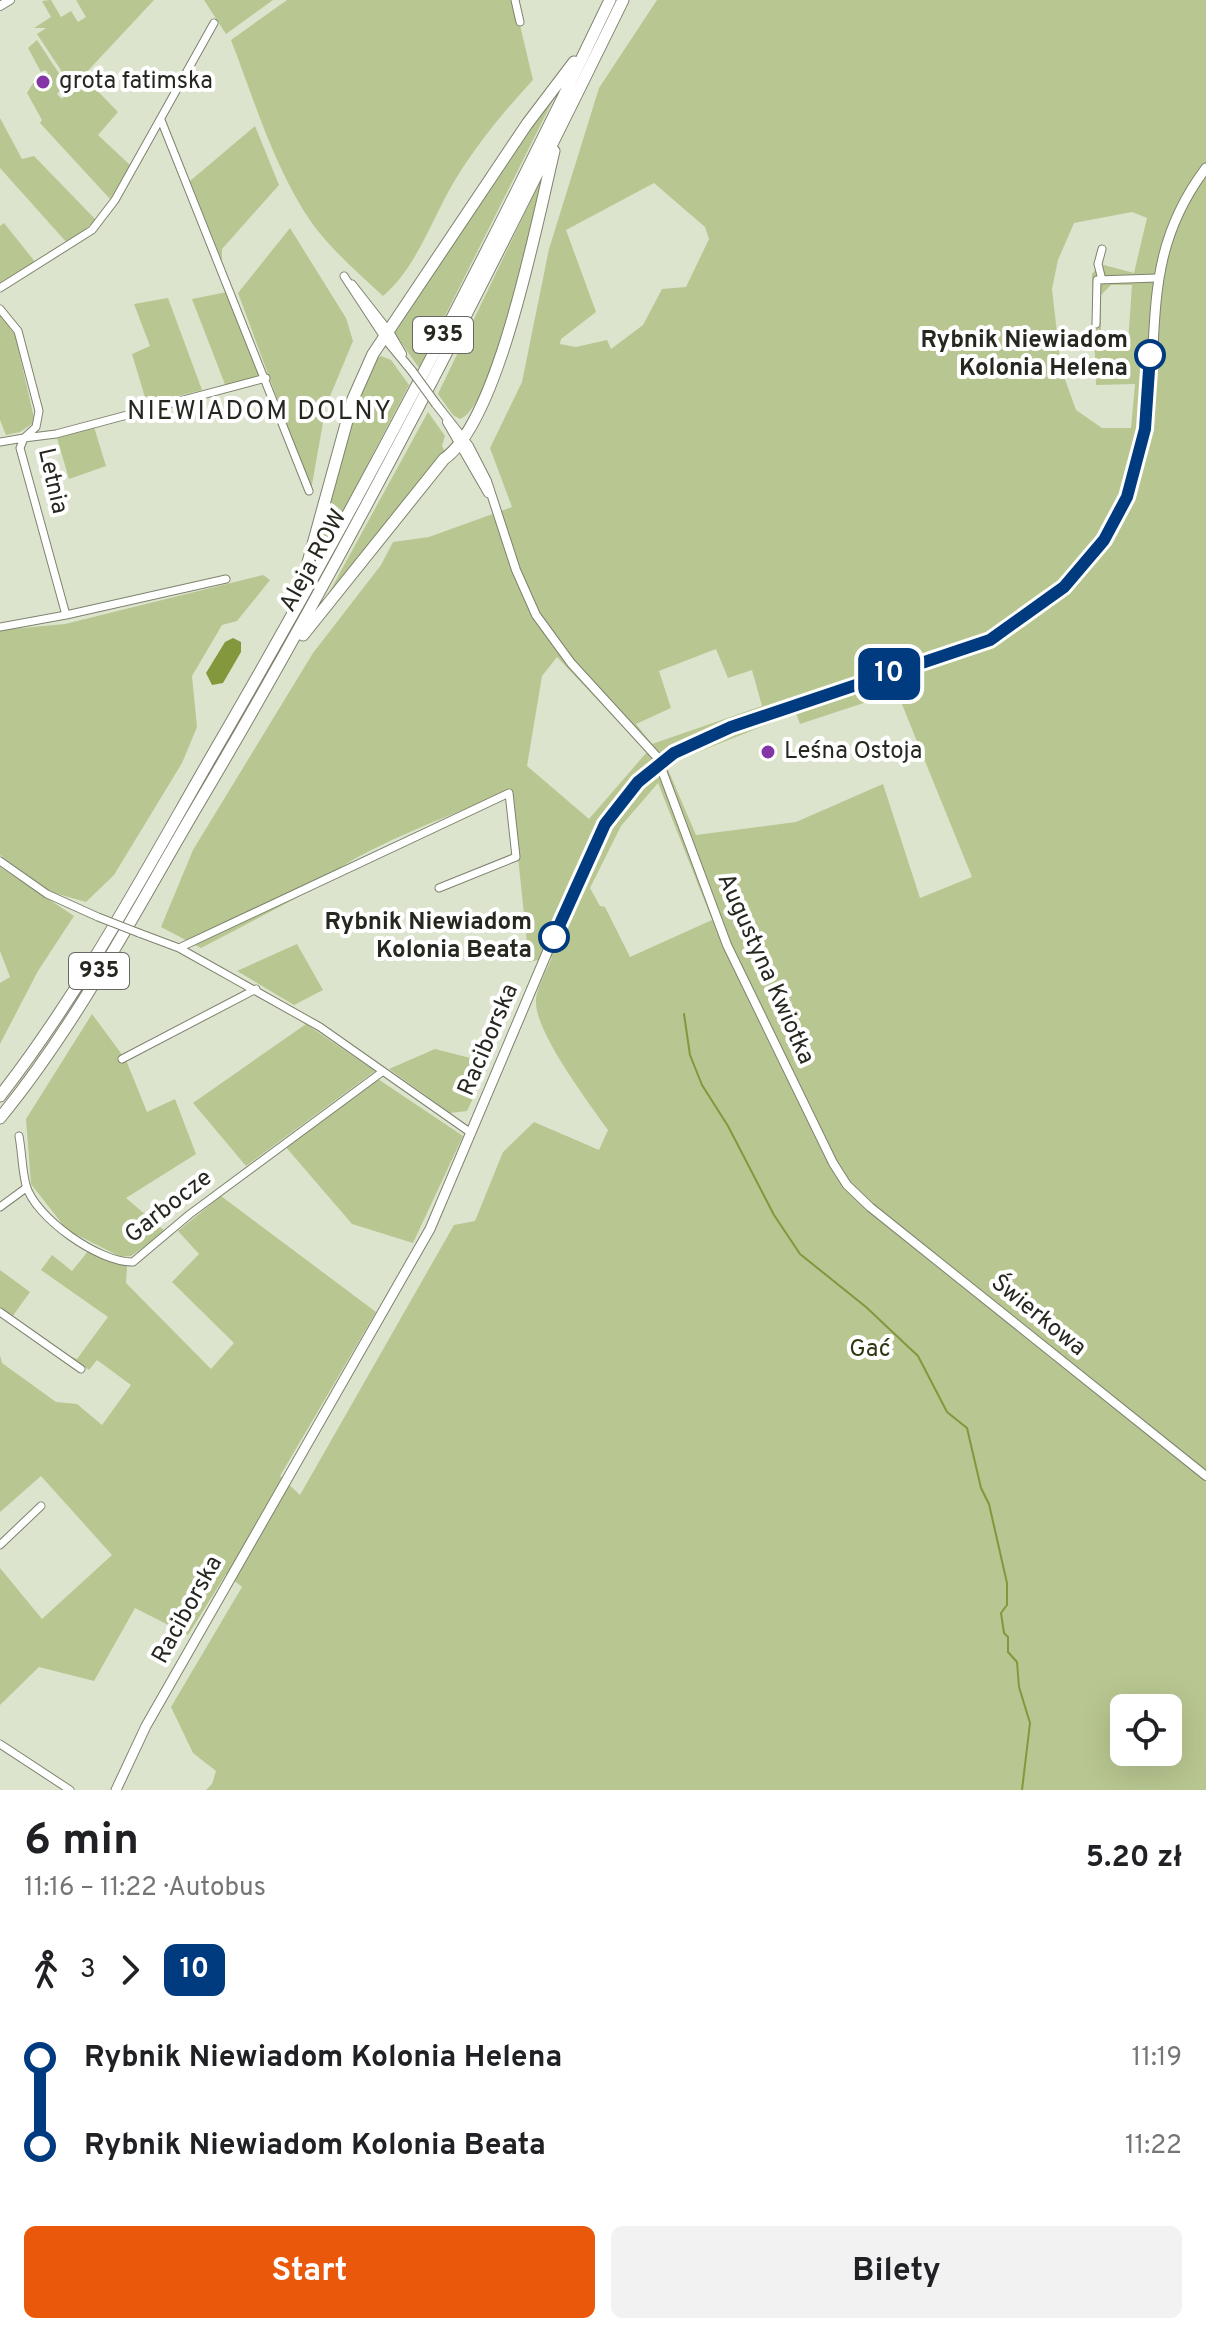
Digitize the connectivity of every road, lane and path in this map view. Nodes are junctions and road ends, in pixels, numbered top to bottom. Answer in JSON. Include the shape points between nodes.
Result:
{"nodes":[{"id":1,"x":10,"y":0,"type":"edge"},
{"id":2,"x":515,"y":0,"type":"edge"},
{"id":3,"x":610,"y":0,"type":"edge"},
{"id":4,"x":623,"y":0,"type":"edge"},
{"id":5,"x":0,"y":6,"type":"edge"},
{"id":6,"x":520,"y":22,"type":"dead end"},
{"id":7,"x":214,"y":23,"type":"dead end"},
{"id":8,"x":591,"y":39,"type":"junction"},
{"id":9,"x":161,"y":120,"type":"junction"},
{"id":10,"x":559,"y":131,"type":"junction"},
{"id":11,"x":1206,"y":168,"type":"edge"},
{"id":12,"x":1102,"y":249,"type":"dead end"},
{"id":13,"x":1157,"y":278,"type":"junction"},
{"id":14,"x":1102,"y":280,"type":"junction"},
{"id":15,"x":0,"y":288,"type":"edge"},
{"id":16,"x":0,"y":309,"type":"edge"},
{"id":17,"x":1096,"y":324,"type":"dead end"},
{"id":18,"x":386,"y":333,"type":"junction"},
{"id":19,"x":266,"y":378,"type":"junction"},
{"id":20,"x":24,"y":438,"type":"junction"},
{"id":21,"x":461,"y":441,"type":"junction"},
{"id":22,"x":0,"y":442,"type":"edge"},
{"id":23,"x":309,"y":491,"type":"dead end"},
{"id":24,"x":226,"y":579,"type":"dead end"},
{"id":25,"x":66,"y":615,"type":"junction"},
{"id":26,"x":0,"y":627,"type":"edge"},
{"id":27,"x":287,"y":628,"type":"junction"},
{"id":28,"x":287,"y":654,"type":"junction"},
{"id":29,"x":659,"y":764,"type":"junction"},
{"id":30,"x":0,"y":861,"type":"edge"},
{"id":31,"x":439,"y":888,"type":"dead end"},
{"id":32,"x":179,"y":948,"type":"junction"},
{"id":33,"x":256,"y":989,"type":"junction"},
{"id":34,"x":122,"y":1059,"type":"dead end"},
{"id":35,"x":382,"y":1072,"type":"junction"},
{"id":36,"x":0,"y":1096,"type":"edge"},
{"id":37,"x":0,"y":1118,"type":"edge"},
{"id":38,"x":471,"y":1133,"type":"junction"},
{"id":39,"x":19,"y":1136,"type":"dead end"},
{"id":40,"x":847,"y":1185,"type":"joint"},
{"id":41,"x":26,"y":1188,"type":"junction"},
{"id":42,"x":0,"y":1207,"type":"edge"},
{"id":43,"x":0,"y":1312,"type":"edge"},
{"id":44,"x":81,"y":1369,"type":"dead end"},
{"id":45,"x":1206,"y":1476,"type":"edge"},
{"id":46,"x":41,"y":1506,"type":"dead end"},
{"id":47,"x":0,"y":1545,"type":"edge"},
{"id":48,"x":0,"y":1744,"type":"edge"},
{"id":49,"x":70,"y":1790,"type":"edge"},
{"id":50,"x":116,"y":1790,"type":"edge"}],
"edges":[{"from":1,"to":5,"type":"street"},
{"from":2,"to":6,"type":"street"},
{"from":3,"to":8,"type":"main road","name":"Aleja ROW","number":"935"},
{"from":4,"to":10,"type":"main road","name":"Aleja ROW","number":"935"},
{"from":7,"to":9,"type":"street"},
{"from":8,"to":18,"type":"main road"},
{"from":8,"to":27,"type":"main road","name":"Aleja ROW","number":"935","via":[[415,390]]},
{"from":9,"to":15,"type":"street","via":[[92,230]]},
{"from":9,"to":19,"type":"street"},
{"from":10,"to":21,"type":"main road","via":[[506,342]]},
{"from":10,"to":28,"type":"main road","name":"Aleja ROW","number":"935","via":[[412,423]]},
{"from":11,"to":13,"type":"main road","name":"Raciborska","via":[[1172,229]]},
{"from":12,"to":14,"type":"street"},
{"from":13,"to":14,"type":"street"},
{"from":13,"to":29,"type":"main road","name":"Raciborska","via":[[1147,417],[1137,470],[1118,517],[1064,587],[990,640],[731,727]]},
{"from":14,"to":17,"type":"street","via":[[1097,280]]},
{"from":16,"to":20,"type":"street","via":[[18,331],[39,411],[36,427]]},
{"from":18,"to":18,"type":"street","via":[[344,276]]},
{"from":18,"to":21,"type":"street","name":"Augustyna Kwiotka","bridge":true},
{"from":18,"to":27,"type":"main road","via":[[353,399]]},
{"from":19,"to":20,"type":"street","name":"Letnia"},
{"from":19,"to":23,"type":"street"},
{"from":20,"to":22,"type":"street"},
{"from":20,"to":25,"type":"street","name":"Letnia","via":[[20,448]]},
{"from":21,"to":28,"type":"main road"},
{"from":21,"to":29,"type":"street","name":"Augustyna Kwiotka","via":[[491,497],[541,623]]},
{"from":24,"to":25,"type":"street"},
{"from":25,"to":26,"type":"street"},
{"from":27,"to":36,"type":"main road","name":"Aleja ROW","number":"935","via":[[77,986]]},
{"from":28,"to":37,"type":"main road","name":"Aleja ROW","number":"935","via":[[63,1029]]},
{"from":29,"to":38,"type":"main road","name":"Raciborska","via":[[625,796],[595,842]]},
{"from":29,"to":40,"type":"street","name":"Augustyna Kwiotka","via":[[732,956]]},
{"from":30,"to":32,"type":"street","bridge":true,"via":[[47,894]]},
{"from":31,"to":32,"type":"street","via":[[516,857],[509,793]]},
{"from":32,"to":33,"type":"street"},
{"from":33,"to":34,"type":"street"},
{"from":33,"to":35,"type":"street"},
{"from":35,"to":38,"type":"street"},
{"from":35,"to":41,"type":"street","name":"Garbocze","via":[[133,1262],[121,1262],[64,1233]]},
{"from":38,"to":50,"type":"main road","name":"Raciborska","via":[[430,1229],[178,1669]]},
{"from":39,"to":41,"type":"street"},
{"from":40,"to":45,"type":"street","name":"Świerkowa"},
{"from":41,"to":42,"type":"street"},
{"from":43,"to":44,"type":"street"},
{"from":46,"to":47,"type":"street"},
{"from":48,"to":49,"type":"street"}]}
